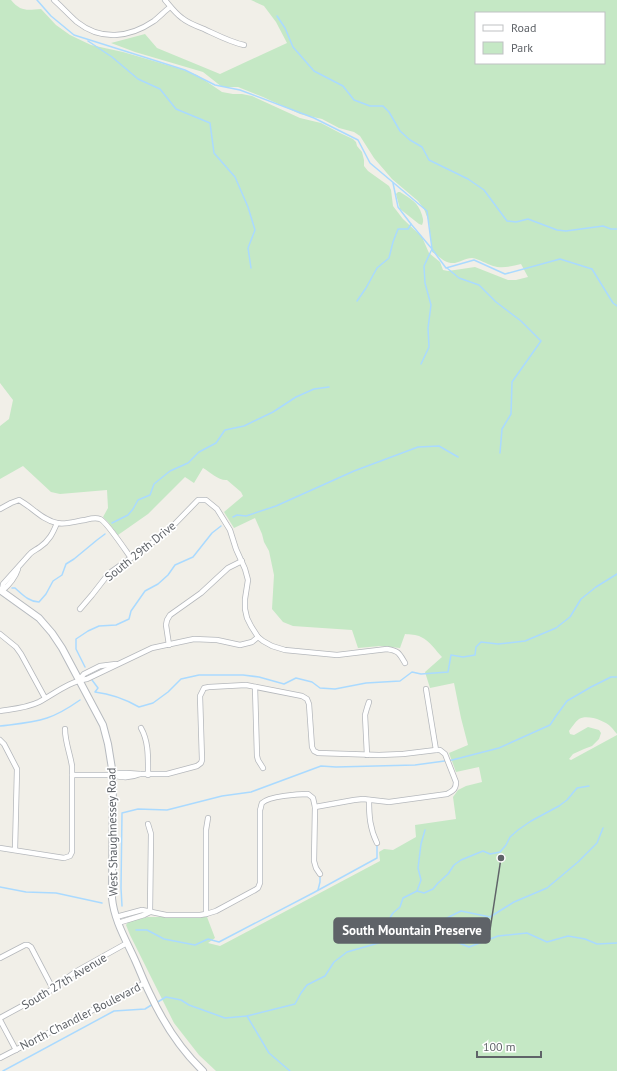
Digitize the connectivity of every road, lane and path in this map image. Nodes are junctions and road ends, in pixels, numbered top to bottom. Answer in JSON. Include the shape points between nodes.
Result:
{"nodes":[{"id":1,"x":54,"y":0,"type":"edge"},
{"id":2,"x":164,"y":0,"type":"edge"},
{"id":3,"x":170,"y":7,"type":"junction"},
{"id":4,"x":244,"y":45,"type":"dead end"},
{"id":5,"x":0,"y":509,"type":"edge"},
{"id":6,"x":57,"y":523,"type":"junction"},
{"id":7,"x":131,"y":558,"type":"junction"},
{"id":8,"x":242,"y":562,"type":"junction"},
{"id":9,"x":1,"y":590,"type":"edge"},
{"id":10,"x":80,"y":609,"type":"dead end"},
{"id":11,"x":0,"y":634,"type":"edge"},
{"id":12,"x":258,"y":637,"type":"junction"},
{"id":13,"x":169,"y":645,"type":"junction"},
{"id":14,"x":405,"y":663,"type":"dead end"},
{"id":15,"x":119,"y":664,"type":"junction"},
{"id":16,"x":96,"y":668,"type":"junction"},
{"id":17,"x":98,"y":674,"type":"junction"},
{"id":18,"x":79,"y":680,"type":"junction"},
{"id":19,"x":255,"y":687,"type":"junction"},
{"id":20,"x":426,"y":690,"type":"dead end"},
{"id":21,"x":45,"y":698,"type":"junction"},
{"id":22,"x":369,"y":702,"type":"dead end"},
{"id":23,"x":0,"y":711,"type":"edge"},
{"id":24,"x":141,"y":728,"type":"dead end"},
{"id":25,"x":65,"y":729,"type":"dead end"},
{"id":26,"x":0,"y":740,"type":"edge"},
{"id":27,"x":436,"y":750,"type":"junction"},
{"id":28,"x":367,"y":755,"type":"junction"},
{"id":29,"x":264,"y":768,"type":"dead end"},
{"id":30,"x":148,"y":774,"type":"junction"},
{"id":31,"x":72,"y":775,"type":"junction"},
{"id":32,"x":113,"y":775,"type":"junction"},
{"id":33,"x":369,"y":800,"type":"junction"},
{"id":34,"x":315,"y":807,"type":"junction"},
{"id":35,"x":208,"y":818,"type":"dead end"},
{"id":36,"x":148,"y":824,"type":"dead end"},
{"id":37,"x":377,"y":844,"type":"dead end"},
{"id":38,"x":0,"y":848,"type":"edge"},
{"id":39,"x":15,"y":850,"type":"junction"},
{"id":40,"x":320,"y":874,"type":"dead end"},
{"id":41,"x":150,"y":912,"type":"junction"},
{"id":42,"x":137,"y":914,"type":"junction"},
{"id":43,"x":206,"y":914,"type":"junction"},
{"id":44,"x":117,"y":920,"type":"junction"},
{"id":45,"x":127,"y":943,"type":"junction"},
{"id":46,"x":0,"y":958,"type":"edge"},
{"id":47,"x":145,"y":983,"type":"junction"},
{"id":48,"x":53,"y":989,"type":"junction"},
{"id":49,"x":0,"y":1019,"type":"edge"},
{"id":50,"x":16,"y":1050,"type":"junction"},
{"id":51,"x":0,"y":1058,"type":"edge"},
{"id":52,"x":203,"y":1071,"type":"edge"}],
"edges":[{"from":1,"to":3,"type":"street","via":[[91,31],[111,35],[137,31]]},
{"from":2,"to":3,"type":"street"},
{"from":3,"to":4,"type":"street","via":[[192,24]]},
{"from":5,"to":6,"type":"street","via":[[19,500],[39,515]]},
{"from":6,"to":7,"type":"street","via":[[101,519]]},
{"from":6,"to":9,"type":"street","via":[[50,539],[32,552],[19,567],[14,578]]},
{"from":7,"to":8,"type":"street","name":"South 29th Drive","via":[[167,532],[198,500],[206,500],[217,509],[228,525]]},
{"from":7,"to":10,"type":"street","name":"South 29th Drive","via":[[106,577]]},
{"from":8,"to":12,"type":"street","via":[[248,580],[245,599],[247,618]]},
{"from":8,"to":13,"type":"street","via":[[228,568],[201,593],[170,615],[166,626]]},
{"from":9,"to":18,"type":"street","name":"West Shaughnessey Road","via":[[47,626]]},
{"from":11,"to":21,"type":"street","via":[[18,651]]},
{"from":12,"to":13,"type":"street","via":[[252,642],[240,645],[194,639]]},
{"from":12,"to":14,"type":"street","via":[[272,646],[285,650],[337,655],[387,649],[398,652]]},
{"from":13,"to":15,"type":"street","via":[[152,648]]},
{"from":15,"to":16,"type":"street"},
{"from":15,"to":17,"type":"street"},
{"from":16,"to":17,"type":"street"},
{"from":16,"to":18,"type":"street","via":[[84,674]]},
{"from":17,"to":18,"type":"street"},
{"from":18,"to":21,"type":"street"},
{"from":18,"to":32,"type":"street","name":"West Shaughnessey Road","via":[[103,725]]},
{"from":19,"to":28,"type":"street","via":[[307,699],[310,704],[311,742],[314,751]]},
{"from":19,"to":29,"type":"street","via":[[257,756]]},
{"from":19,"to":30,"type":"street","via":[[204,688],[200,696],[201,763],[172,774]]},
{"from":20,"to":27,"type":"street"},
{"from":21,"to":23,"type":"street","via":[[23,708]]},
{"from":22,"to":28,"type":"street","via":[[365,714]]},
{"from":24,"to":30,"type":"street","via":[[147,743]]},
{"from":25,"to":31,"type":"street"},
{"from":26,"to":39,"type":"street","via":[[17,769]]},
{"from":27,"to":28,"type":"street"},
{"from":27,"to":33,"type":"street","via":[[445,754],[456,782],[454,789],[447,794],[389,802]]},
{"from":30,"to":32,"type":"street"},
{"from":31,"to":32,"type":"street"},
{"from":31,"to":39,"type":"street","via":[[70,856],[64,858]]},
{"from":32,"to":44,"type":"street","name":"West Shaughnessey Road","via":[[112,898]]},
{"from":33,"to":34,"type":"street"},
{"from":33,"to":37,"type":"street","via":[[370,824]]},
{"from":34,"to":40,"type":"street","via":[[314,861]]},
{"from":34,"to":43,"type":"street","via":[[313,798],[308,794],[277,797],[262,804],[258,888]]},
{"from":35,"to":43,"type":"street"},
{"from":36,"to":41,"type":"street","via":[[151,834]]},
{"from":38,"to":39,"type":"street"},
{"from":41,"to":42,"type":"street","via":[[144,915]]},
{"from":41,"to":42,"type":"street","via":[[142,910]]},
{"from":41,"to":43,"type":"street","via":[[166,915]]},
{"from":42,"to":44,"type":"street"},
{"from":44,"to":45,"type":"street","name":"West Shaughnessey Road"},
{"from":45,"to":47,"type":"street","name":"West Shaughnessey Road"},
{"from":45,"to":48,"type":"street","name":"South 27th Avenue","via":[[75,972]]},
{"from":46,"to":48,"type":"street","via":[[28,945]]},
{"from":47,"to":50,"type":"street","name":"North Chandler Boulevard"},
{"from":47,"to":52,"type":"street","name":"West Shaughnessey Road","via":[[182,1049]]},
{"from":48,"to":49,"type":"street","name":"South 27th Avenue"},
{"from":49,"to":50,"type":"street"},
{"from":50,"to":51,"type":"street","name":"North Chandler Boulevard"}]}
